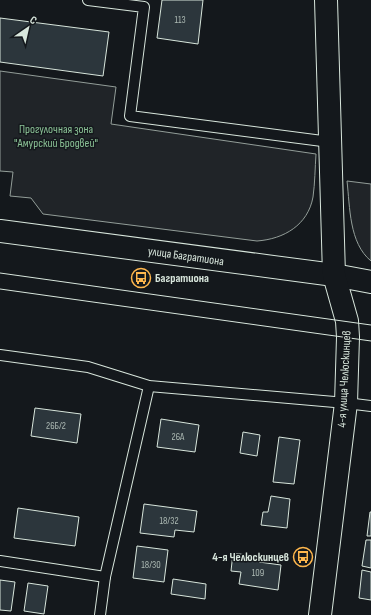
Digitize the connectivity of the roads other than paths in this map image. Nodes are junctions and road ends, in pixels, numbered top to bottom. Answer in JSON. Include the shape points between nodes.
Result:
{"nodes":[{"id":1,"x":88,"y":0,"type":"edge"},
{"id":2,"x":326,"y":0,"type":"edge"},
{"id":3,"x":144,"y":4,"type":"edge"},
{"id":4,"x":330,"y":142,"type":"junction"},
{"id":5,"x":0,"y":231,"type":"edge"},
{"id":6,"x":334,"y":275,"type":"junction"},
{"id":7,"x":371,"y":282,"type":"edge"},
{"id":8,"x":0,"y":354,"type":"edge"},
{"id":9,"x":149,"y":386,"type":"junction"},
{"id":10,"x":346,"y":402,"type":"junction"},
{"id":11,"x":371,"y":406,"type":"edge"},
{"id":12,"x":0,"y":561,"type":"edge"},
{"id":13,"x":105,"y":577,"type":"junction"},
{"id":14,"x":100,"y":615,"type":"edge"},
{"id":15,"x":320,"y":615,"type":"edge"}],
"edges":[{"from":1,"to":3,"type":"lane"},
{"from":2,"to":4,"type":"main road","name":"4-я улица Челюскинцев"},
{"from":3,"to":4,"type":"lane","via":[[130,116]]},
{"from":4,"to":6,"type":"main road","name":"4-я улица Челюскинцев"},
{"from":5,"to":6,"type":"main road","name":"улица Багратиона"},
{"from":6,"to":7,"type":"main road","name":"улица Багратиона"},
{"from":6,"to":10,"type":"main road","name":"4-я улица Челюскинцев","via":[[347,321]]},
{"from":8,"to":9,"type":"lane","via":[[88,367]]},
{"from":9,"to":10,"type":"lane"},
{"from":9,"to":13,"type":"lane"},
{"from":10,"to":11,"type":"lane"},
{"from":10,"to":15,"type":"main road","name":"4-я улица Челюскинцев"},
{"from":12,"to":13,"type":"lane"},
{"from":13,"to":14,"type":"lane"}]}
